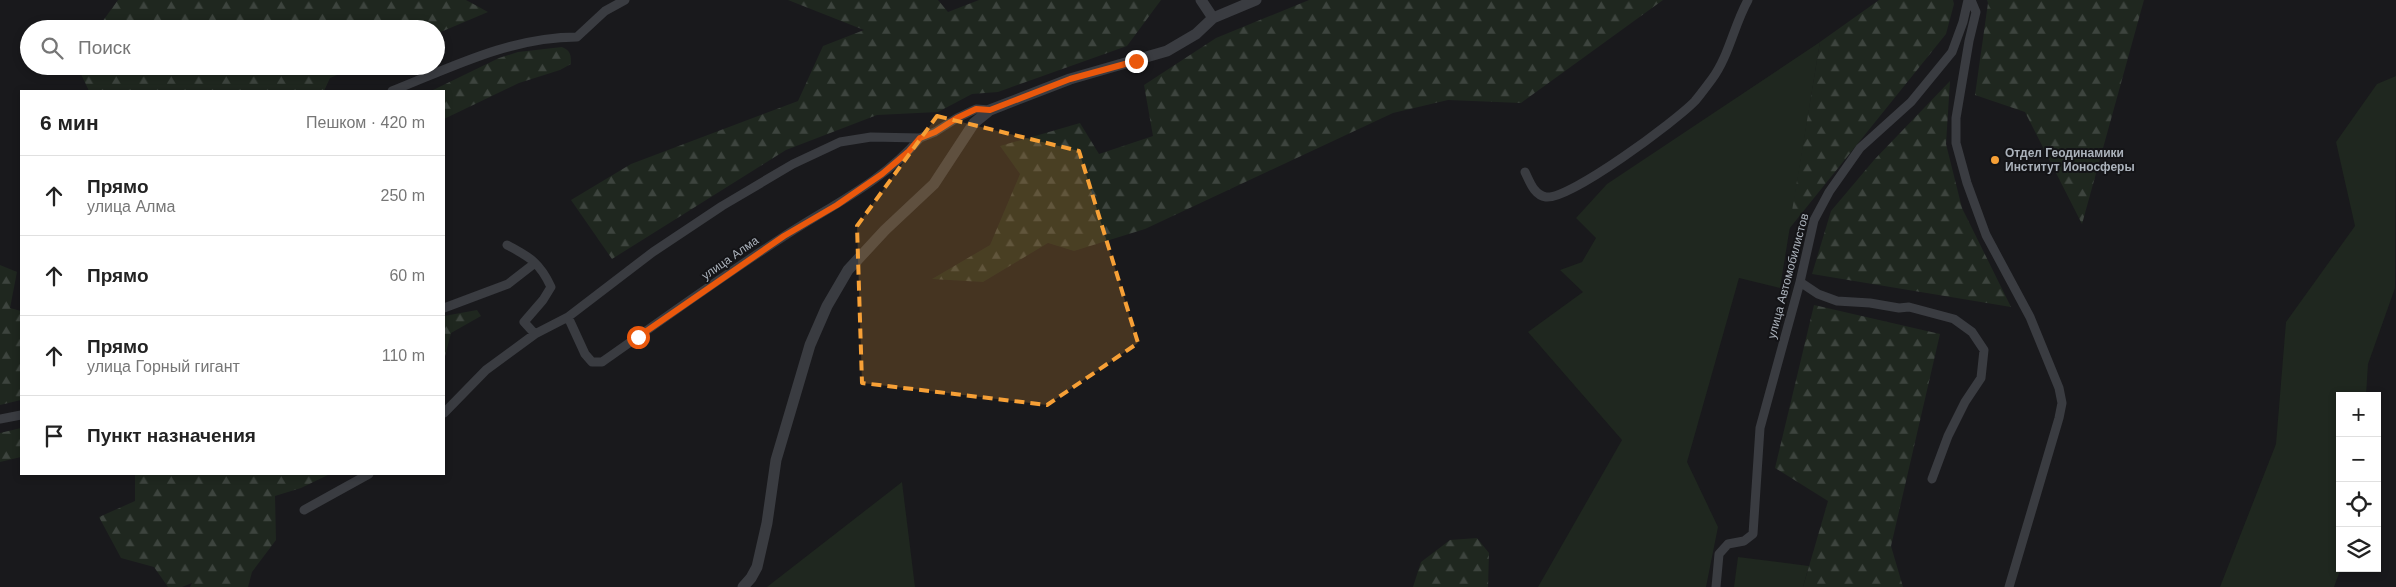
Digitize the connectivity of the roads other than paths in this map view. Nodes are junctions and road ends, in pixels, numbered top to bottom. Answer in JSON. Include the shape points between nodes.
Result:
{"nodes":[{"id":1,"x":625,"y":0,"type":"edge"},
{"id":2,"x":1201,"y":0,"type":"edge"},
{"id":3,"x":1256,"y":0,"type":"edge"},
{"id":4,"x":1748,"y":0,"type":"edge"},
{"id":5,"x":1969,"y":0,"type":"edge"},
{"id":6,"x":1213,"y":18,"type":"junction"},
{"id":7,"x":445,"y":70,"type":"edge"},
{"id":8,"x":432,"y":75,"type":"edge"},
{"id":9,"x":395,"y":90,"type":"edge"},
{"id":10,"x":990,"y":110,"type":"junction"},
{"id":11,"x":920,"y":138,"type":"junction"},
{"id":12,"x":1524,"y":172,"type":"dead end"},
{"id":13,"x":507,"y":245,"type":"dead end"},
{"id":14,"x":536,"y":263,"type":"junction"},
{"id":15,"x":1800,"y":282,"type":"junction"},
{"id":16,"x":445,"y":308,"type":"edge"},
{"id":17,"x":568,"y":317,"type":"junction"},
{"id":18,"x":535,"y":334,"type":"junction"},
{"id":19,"x":445,"y":412,"type":"edge"},
{"id":20,"x":20,"y":415,"type":"edge"},
{"id":21,"x":0,"y":419,"type":"edge"},
{"id":22,"x":367,"y":475,"type":"edge"},
{"id":23,"x":1932,"y":479,"type":"dead end"},
{"id":24,"x":304,"y":510,"type":"dead end"},
{"id":25,"x":743,"y":587,"type":"edge"},
{"id":26,"x":1716,"y":587,"type":"edge"},
{"id":27,"x":2009,"y":587,"type":"edge"}],
"edges":[{"from":1,"to":7,"type":"street","via":[[605,11],[577,37],[503,47]]},
{"from":2,"to":6,"type":"street"},
{"from":3,"to":6,"type":"street"},
{"from":4,"to":12,"type":"street","via":[[1713,77],[1695,101],[1671,122],[1598,174],[1560,194],[1540,195]]},
{"from":5,"to":15,"type":"street","name":"улица Автомобилистов","via":[[1952,52],[1911,102],[1860,148],[1829,192],[1814,220]]},
{"from":5,"to":27,"type":"street","via":[[1976,12],[1956,118],[1956,143],[1966,184],[1986,236],[2030,317],[2062,403]]},
{"from":6,"to":10,"type":"street","via":[[1196,34],[1167,51],[1070,79]]},
{"from":8,"to":9,"type":"street"},
{"from":10,"to":11,"type":"street","via":[[976,109]]},
{"from":10,"to":25,"type":"street","via":[[974,123],[934,184],[885,230],[848,270],[834,292],[810,345],[776,460],[768,523],[757,568]]},
{"from":11,"to":17,"type":"street","via":[[871,137],[840,142],[793,164],[653,252]]},
{"from":11,"to":17,"type":"street","name":"улица Алма","via":[[874,179],[784,236],[602,362],[592,362],[585,354]]},
{"from":13,"to":14,"type":"street"},
{"from":14,"to":16,"type":"street","via":[[508,284]]},
{"from":14,"to":18,"type":"street","via":[[551,287],[524,322]]},
{"from":15,"to":23,"type":"street","via":[[1837,301],[1910,307],[1954,319],[1972,332],[1984,350],[1981,378],[1948,436]]},
{"from":15,"to":26,"type":"street","name":"улица Автомобилистов","via":[[1760,428],[1753,534],[1744,542],[1728,544],[1719,554]]},
{"from":17,"to":18,"type":"street"},
{"from":18,"to":19,"type":"street","via":[[486,370]]},
{"from":20,"to":21,"type":"street"},
{"from":22,"to":24,"type":"street"}]}
